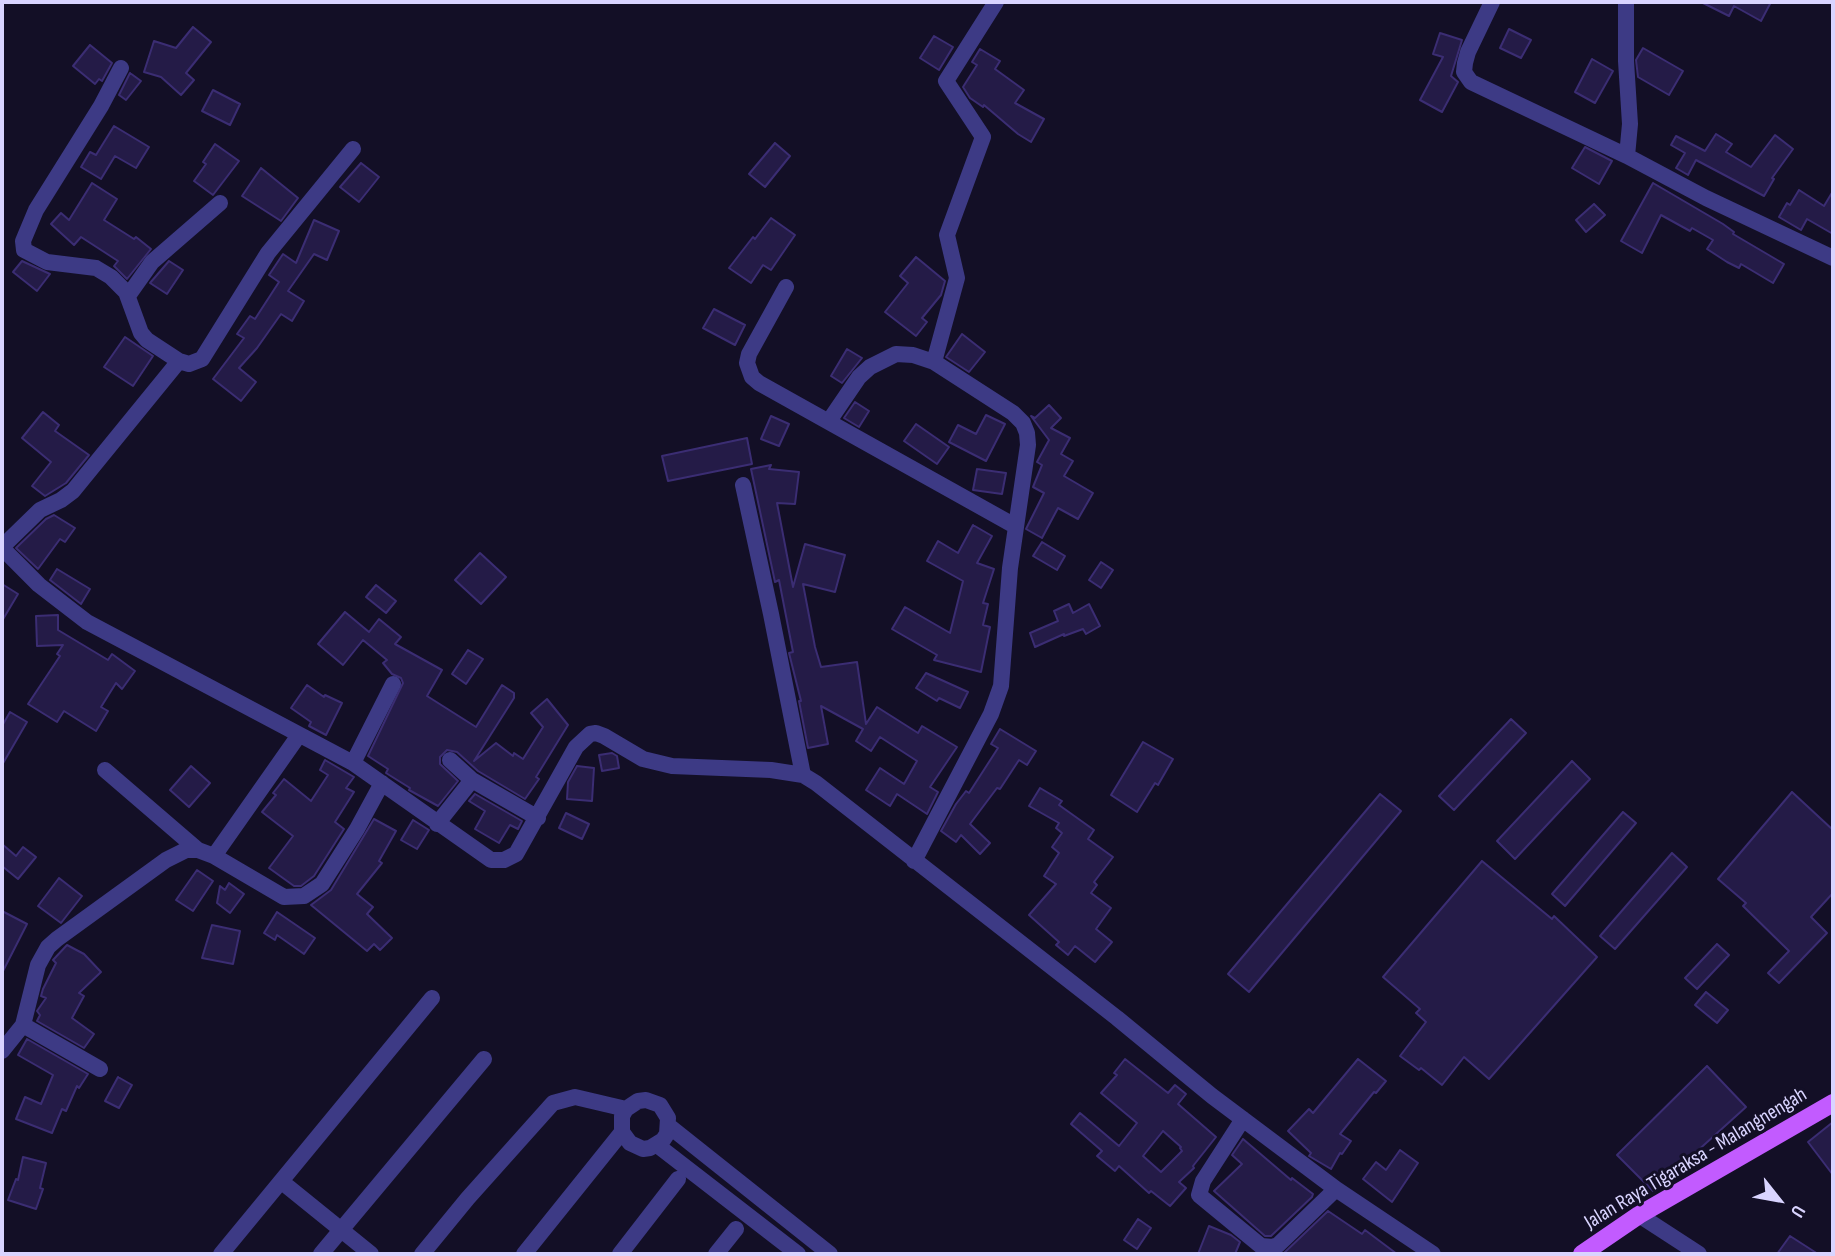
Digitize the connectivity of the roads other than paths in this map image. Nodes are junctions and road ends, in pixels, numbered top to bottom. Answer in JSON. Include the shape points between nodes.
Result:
{"nodes":[{"id":1,"x":996,"y":2,"type":"edge"},
{"id":2,"x":1492,"y":2,"type":"edge"},
{"id":3,"x":1626,"y":2,"type":"edge"},
{"id":4,"x":121,"y":68,"type":"dead end"},
{"id":5,"x":353,"y":149,"type":"dead end"},
{"id":6,"x":1627,"y":156,"type":"junction"},
{"id":7,"x":220,"y":203,"type":"dead end"},
{"id":8,"x":1833,"y":258,"type":"edge"},
{"id":9,"x":786,"y":287,"type":"dead end"},
{"id":10,"x":128,"y":296,"type":"junction"},
{"id":11,"x":179,"y":361,"type":"junction"},
{"id":12,"x":934,"y":362,"type":"junction"},
{"id":13,"x":828,"y":421,"type":"junction"},
{"id":14,"x":743,"y":485,"type":"dead end"},
{"id":15,"x":1016,"y":526,"type":"junction"},
{"id":16,"x":2,"y":547,"type":"edge"},
{"id":17,"x":393,"y":684,"type":"dead end"},
{"id":18,"x":299,"y":735,"type":"junction"},
{"id":19,"x":450,"y":760,"type":"dead end"},
{"id":20,"x":353,"y":764,"type":"junction"},
{"id":21,"x":105,"y":771,"type":"dead end"},
{"id":22,"x":803,"y":775,"type":"junction"},
{"id":23,"x":472,"y":780,"type":"junction"},
{"id":24,"x":382,"y":783,"type":"junction"},
{"id":25,"x":538,"y":818,"type":"junction"},
{"id":26,"x":438,"y":824,"type":"junction"},
{"id":27,"x":206,"y":853,"type":"junction"},
{"id":28,"x":914,"y":861,"type":"junction"},
{"id":29,"x":432,"y":998,"type":"dead end"},
{"id":30,"x":23,"y":1026,"type":"junction"},
{"id":31,"x":2,"y":1051,"type":"edge"},
{"id":32,"x":484,"y":1059,"type":"dead end"},
{"id":33,"x":100,"y":1069,"type":"dead end"},
{"id":34,"x":1833,"y":1104,"type":"edge"},
{"id":35,"x":626,"y":1109,"type":"junction"},
{"id":36,"x":1243,"y":1119,"type":"junction"},
{"id":37,"x":669,"y":1126,"type":"junction"},
{"id":38,"x":622,"y":1132,"type":"junction"},
{"id":39,"x":657,"y":1145,"type":"junction"},
{"id":40,"x":677,"y":1180,"type":"dead end"},
{"id":41,"x":282,"y":1182,"type":"junction"},
{"id":42,"x":1336,"y":1189,"type":"junction"},
{"id":43,"x":1639,"y":1215,"type":"junction"},
{"id":44,"x":736,"y":1229,"type":"dead end"},
{"id":45,"x":340,"y":1230,"type":"junction"},
{"id":46,"x":220,"y":1254,"type":"edge"},
{"id":47,"x":321,"y":1254,"type":"edge"},
{"id":48,"x":372,"y":1254,"type":"edge"},
{"id":49,"x":422,"y":1254,"type":"edge"},
{"id":50,"x":524,"y":1254,"type":"edge"},
{"id":51,"x":620,"y":1254,"type":"edge"},
{"id":52,"x":716,"y":1254,"type":"edge"},
{"id":53,"x":798,"y":1254,"type":"edge"},
{"id":54,"x":830,"y":1254,"type":"edge"},
{"id":55,"x":1433,"y":1254,"type":"edge"},
{"id":56,"x":1582,"y":1254,"type":"edge"},
{"id":57,"x":1699,"y":1254,"type":"edge"}],
"edges":[{"from":1,"to":12,"type":"street","via":[[946,81],[983,136],[947,235],[957,278]]},
{"from":2,"to":6,"type":"street","via":[[1468,52],[1467,78]]},
{"from":3,"to":6,"type":"street"},
{"from":4,"to":10,"type":"street","via":[[36,209],[23,241],[24,250],[47,262],[96,268]]},
{"from":5,"to":11,"type":"street","via":[[268,253],[202,359],[189,364]]},
{"from":6,"to":8,"type":"street"},
{"from":7,"to":10,"type":"street","via":[[152,262]]},
{"from":9,"to":13,"type":"street","via":[[749,354],[748,371],[759,383]]},
{"from":10,"to":11,"type":"street","via":[[141,333]]},
{"from":11,"to":16,"type":"street","via":[[73,491],[40,510]]},
{"from":12,"to":13,"type":"street","via":[[896,354],[881,360],[859,377]]},
{"from":12,"to":15,"type":"street","via":[[1023,423],[1028,446]]},
{"from":13,"to":15,"type":"street"},
{"from":14,"to":22,"type":"street"},
{"from":15,"to":28,"type":"street","via":[[1001,686]]},
{"from":16,"to":18,"type":"street","via":[[39,585],[87,622]]},
{"from":17,"to":20,"type":"street"},
{"from":18,"to":20,"type":"street"},
{"from":18,"to":27,"type":"street"},
{"from":19,"to":23,"type":"street"},
{"from":20,"to":24,"type":"street"},
{"from":21,"to":27,"type":"street"},
{"from":22,"to":25,"type":"street","via":[[664,764],[590,734],[576,747]]},
{"from":22,"to":28,"type":"street"},
{"from":23,"to":25,"type":"street"},
{"from":23,"to":26,"type":"street"},
{"from":24,"to":26,"type":"street"},
{"from":24,"to":27,"type":"street","via":[[322,884],[304,896],[284,897]]},
{"from":25,"to":26,"type":"street","via":[[516,854],[497,860]]},
{"from":27,"to":30,"type":"street","via":[[176,853],[48,947],[38,965]]},
{"from":28,"to":36,"type":"street"},
{"from":29,"to":41,"type":"street"},
{"from":30,"to":31,"type":"street"},
{"from":30,"to":33,"type":"street"},
{"from":32,"to":45,"type":"street"},
{"from":34,"to":43,"type":"main road","name":"Jalan Raya Tigaraksa - Malangnengah"},
{"from":35,"to":37,"type":"street","via":[[638,1101],[654,1102],[666,1111]]},
{"from":35,"to":38,"type":"street"},
{"from":35,"to":49,"type":"street","via":[[575,1097],[553,1103]]},
{"from":36,"to":42,"type":"street"},
{"from":36,"to":42,"type":"street","via":[[1203,1181],[1199,1195],[1261,1246],[1278,1245]]},
{"from":37,"to":39,"type":"street"},
{"from":37,"to":54,"type":"street"},
{"from":38,"to":39,"type":"street","via":[[636,1147]]},
{"from":38,"to":50,"type":"street"},
{"from":39,"to":53,"type":"street"},
{"from":40,"to":51,"type":"street"},
{"from":41,"to":45,"type":"street"},
{"from":41,"to":46,"type":"street"},
{"from":42,"to":55,"type":"street"},
{"from":43,"to":56,"type":"main road","name":"Jalan Raya Tigaraksa - Malangnengah"},
{"from":43,"to":57,"type":"street"},
{"from":44,"to":52,"type":"street"},
{"from":45,"to":47,"type":"street"},
{"from":45,"to":48,"type":"street"}]}
